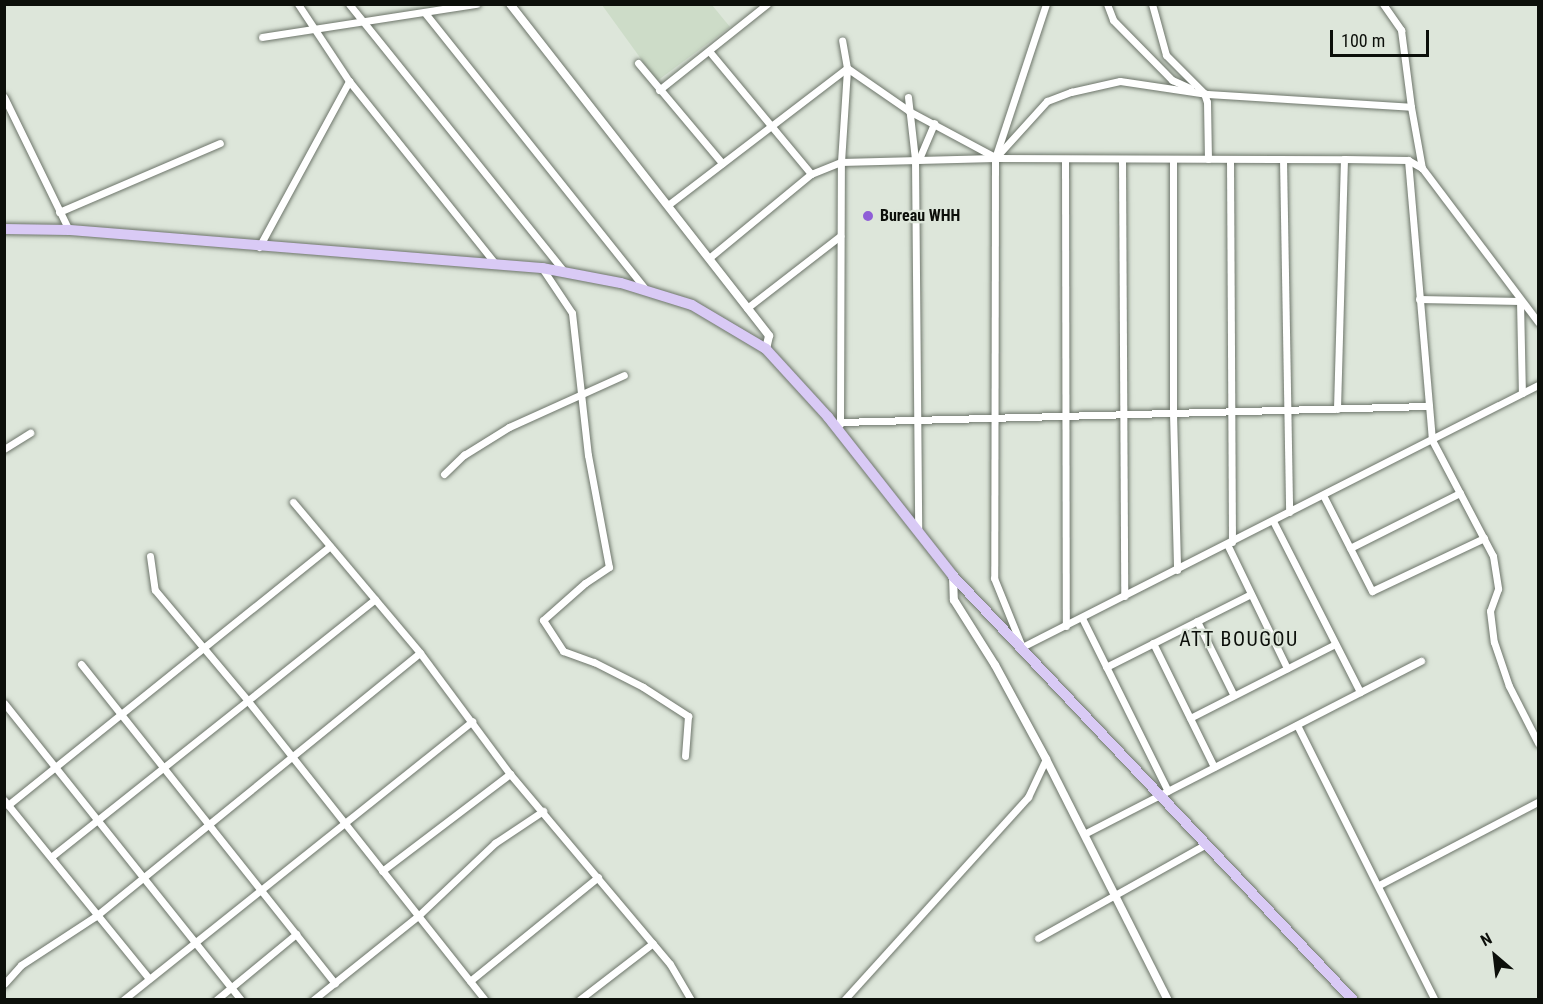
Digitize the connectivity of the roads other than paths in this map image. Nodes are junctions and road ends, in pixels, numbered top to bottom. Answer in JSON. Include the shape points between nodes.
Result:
{"nodes":[{"id":1,"x":298,"y":4,"type":"edge"},
{"id":2,"x":349,"y":4,"type":"edge"},
{"id":3,"x":476,"y":4,"type":"edge"},
{"id":4,"x":510,"y":4,"type":"edge"},
{"id":5,"x":767,"y":4,"type":"edge"},
{"id":6,"x":1046,"y":4,"type":"edge"},
{"id":7,"x":1107,"y":4,"type":"edge"},
{"id":8,"x":1152,"y":4,"type":"edge"},
{"id":9,"x":1383,"y":4,"type":"edge"},
{"id":10,"x":425,"y":13,"type":"junction"},
{"id":11,"x":363,"y":22,"type":"junction"},
{"id":12,"x":316,"y":28,"type":"junction"},
{"id":13,"x":262,"y":38,"type":"dead end"},
{"id":14,"x":842,"y":40,"type":"dead end"},
{"id":15,"x":709,"y":51,"type":"junction"},
{"id":16,"x":638,"y":63,"type":"dead end"},
{"id":17,"x":846,"y":68,"type":"junction"},
{"id":18,"x":350,"y":81,"type":"junction"},
{"id":19,"x":658,"y":90,"type":"junction"},
{"id":20,"x":1204,"y":93,"type":"junction"},
{"id":21,"x":4,"y":97,"type":"edge"},
{"id":22,"x":908,"y":97,"type":"dead end"},
{"id":23,"x":1411,"y":107,"type":"junction"},
{"id":24,"x":909,"y":111,"type":"junction"},
{"id":25,"x":934,"y":123,"type":"junction"},
{"id":26,"x":771,"y":127,"type":"junction"},
{"id":27,"x":220,"y":143,"type":"dead end"},
{"id":28,"x":995,"y":158,"type":"junction"},
{"id":29,"x":917,"y":159,"type":"junction"},
{"id":30,"x":1065,"y":159,"type":"junction"},
{"id":31,"x":1122,"y":159,"type":"junction"},
{"id":32,"x":1173,"y":159,"type":"junction"},
{"id":33,"x":1208,"y":159,"type":"junction"},
{"id":34,"x":1230,"y":159,"type":"junction"},
{"id":35,"x":1283,"y":159,"type":"junction"},
{"id":36,"x":1344,"y":159,"type":"junction"},
{"id":37,"x":1408,"y":160,"type":"junction"},
{"id":38,"x":841,"y":162,"type":"junction"},
{"id":39,"x":722,"y":163,"type":"junction"},
{"id":40,"x":1422,"y":168,"type":"junction"},
{"id":41,"x":811,"y":174,"type":"junction"},
{"id":42,"x":668,"y":205,"type":"junction"},
{"id":43,"x":59,"y":212,"type":"junction"},
{"id":44,"x":4,"y":229,"type":"edge"},
{"id":45,"x":69,"y":230,"type":"junction"},
{"id":46,"x":840,"y":236,"type":"junction"},
{"id":47,"x":259,"y":247,"type":"junction"},
{"id":48,"x":709,"y":258,"type":"junction"},
{"id":49,"x":495,"y":263,"type":"junction"},
{"id":50,"x":542,"y":268,"type":"junction"},
{"id":51,"x":563,"y":270,"type":"junction"},
{"id":52,"x":646,"y":291,"type":"junction"},
{"id":53,"x":1419,"y":299,"type":"junction"},
{"id":54,"x":1520,"y":301,"type":"junction"},
{"id":55,"x":747,"y":308,"type":"junction"},
{"id":56,"x":1539,"y":322,"type":"edge"},
{"id":57,"x":766,"y":349,"type":"junction"},
{"id":58,"x":624,"y":375,"type":"dead end"},
{"id":59,"x":1538,"y":386,"type":"edge"},
{"id":60,"x":1522,"y":393,"type":"junction"},
{"id":61,"x":580,"y":396,"type":"junction"},
{"id":62,"x":1429,"y":406,"type":"junction"},
{"id":63,"x":1337,"y":409,"type":"junction"},
{"id":64,"x":1286,"y":410,"type":"junction"},
{"id":65,"x":1231,"y":411,"type":"junction"},
{"id":66,"x":1173,"y":413,"type":"junction"},
{"id":67,"x":1124,"y":414,"type":"junction"},
{"id":68,"x":1067,"y":416,"type":"junction"},
{"id":69,"x":995,"y":418,"type":"junction"},
{"id":70,"x":917,"y":420,"type":"junction"},
{"id":71,"x":840,"y":427,"type":"junction"},
{"id":72,"x":30,"y":434,"type":"dead end"},
{"id":73,"x":1432,"y":440,"type":"junction"},
{"id":74,"x":4,"y":448,"type":"edge"},
{"id":75,"x":444,"y":474,"type":"dead end"},
{"id":76,"x":1460,"y":493,"type":"junction"},
{"id":77,"x":1323,"y":495,"type":"junction"},
{"id":78,"x":293,"y":502,"type":"dead end"},
{"id":79,"x":1289,"y":512,"type":"junction"},
{"id":80,"x":1273,"y":521,"type":"junction"},
{"id":81,"x":918,"y":531,"type":"junction"},
{"id":82,"x":1484,"y":538,"type":"junction"},
{"id":83,"x":1229,"y":543,"type":"junction"},
{"id":84,"x":330,"y":546,"type":"junction"},
{"id":85,"x":1350,"y":548,"type":"junction"},
{"id":86,"x":150,"y":556,"type":"dead end"},
{"id":87,"x":1177,"y":570,"type":"junction"},
{"id":88,"x":953,"y":576,"type":"junction"},
{"id":89,"x":1251,"y":594,"type":"junction"},
{"id":90,"x":1124,"y":596,"type":"junction"},
{"id":91,"x":375,"y":598,"type":"junction"},
{"id":92,"x":1082,"y":618,"type":"junction"},
{"id":93,"x":1197,"y":621,"type":"junction"},
{"id":94,"x":1066,"y":626,"type":"junction"},
{"id":95,"x":1153,"y":643,"type":"junction"},
{"id":96,"x":1335,"y":644,"type":"junction"},
{"id":97,"x":1022,"y":647,"type":"junction"},
{"id":98,"x":204,"y":649,"type":"junction"},
{"id":99,"x":420,"y":653,"type":"junction"},
{"id":100,"x":1421,"y":661,"type":"dead end"},
{"id":101,"x":81,"y":664,"type":"dead end"},
{"id":102,"x":1106,"y":667,"type":"junction"},
{"id":103,"x":1287,"y":668,"type":"junction"},
{"id":104,"x":1360,"y":692,"type":"junction"},
{"id":105,"x":1233,"y":694,"type":"junction"},
{"id":106,"x":248,"y":701,"type":"junction"},
{"id":107,"x":4,"y":703,"type":"edge"},
{"id":108,"x":120,"y":715,"type":"junction"},
{"id":109,"x":1190,"y":718,"type":"junction"},
{"id":110,"x":472,"y":721,"type":"junction"},
{"id":111,"x":1297,"y":725,"type":"junction"},
{"id":112,"x":1539,"y":743,"type":"edge"},
{"id":113,"x":685,"y":756,"type":"dead end"},
{"id":114,"x":292,"y":759,"type":"junction"},
{"id":115,"x":1046,"y":759,"type":"junction"},
{"id":116,"x":56,"y":767,"type":"junction"},
{"id":117,"x":1214,"y":767,"type":"junction"},
{"id":118,"x":162,"y":769,"type":"junction"},
{"id":119,"x":510,"y":774,"type":"junction"},
{"id":120,"x":1164,"y":793,"type":"junction"},
{"id":121,"x":1539,"y":802,"type":"edge"},
{"id":122,"x":6,"y":803,"type":"edge"},
{"id":123,"x":543,"y":812,"type":"junction"},
{"id":124,"x":98,"y":820,"type":"junction"},
{"id":125,"x":345,"y":824,"type":"junction"},
{"id":126,"x":208,"y":825,"type":"junction"},
{"id":127,"x":1084,"y":834,"type":"junction"},
{"id":128,"x":1206,"y":844,"type":"junction"},
{"id":129,"x":51,"y":857,"type":"junction"},
{"id":130,"x":382,"y":871,"type":"junction"},
{"id":131,"x":598,"y":877,"type":"junction"},
{"id":132,"x":143,"y":878,"type":"junction"},
{"id":133,"x":1379,"y":885,"type":"junction"},
{"id":134,"x":262,"y":891,"type":"junction"},
{"id":135,"x":1115,"y":895,"type":"junction"},
{"id":136,"x":419,"y":915,"type":"junction"},
{"id":137,"x":96,"y":916,"type":"junction"},
{"id":138,"x":296,"y":934,"type":"junction"},
{"id":139,"x":1038,"y":938,"type":"dead end"},
{"id":140,"x":195,"y":944,"type":"junction"},
{"id":141,"x":653,"y":944,"type":"junction"},
{"id":142,"x":147,"y":977,"type":"junction"},
{"id":143,"x":470,"y":981,"type":"junction"},
{"id":144,"x":334,"y":983,"type":"junction"},
{"id":145,"x":4,"y":984,"type":"edge"},
{"id":146,"x":232,"y":987,"type":"junction"},
{"id":147,"x":123,"y":999,"type":"edge"},
{"id":148,"x":216,"y":999,"type":"edge"},
{"id":149,"x":242,"y":999,"type":"edge"},
{"id":150,"x":313,"y":999,"type":"edge"},
{"id":151,"x":485,"y":999,"type":"edge"},
{"id":152,"x":579,"y":999,"type":"edge"},
{"id":153,"x":691,"y":999,"type":"edge"},
{"id":154,"x":844,"y":999,"type":"edge"},
{"id":155,"x":1168,"y":999,"type":"edge"},
{"id":156,"x":1353,"y":999,"type":"edge"},
{"id":157,"x":1436,"y":999,"type":"edge"}],
"edges":[{"from":1,"to":12,"type":"street"},
{"from":2,"to":11,"type":"street"},
{"from":3,"to":10,"type":"street"},
{"from":4,"to":42,"type":"street"},
{"from":5,"to":15,"type":"street"},
{"from":6,"to":28,"type":"street"},
{"from":7,"to":20,"type":"street","via":[[1113,20],[1172,80]]},
{"from":8,"to":20,"type":"street","via":[[1166,55]]},
{"from":9,"to":23,"type":"street","via":[[1401,30]]},
{"from":10,"to":11,"type":"street"},
{"from":10,"to":52,"type":"street"},
{"from":11,"to":12,"type":"street"},
{"from":11,"to":51,"type":"street"},
{"from":12,"to":13,"type":"street"},
{"from":12,"to":18,"type":"street"},
{"from":14,"to":17,"type":"street"},
{"from":15,"to":19,"type":"street"},
{"from":15,"to":26,"type":"street"},
{"from":16,"to":19,"type":"street"},
{"from":17,"to":24,"type":"street"},
{"from":17,"to":26,"type":"street"},
{"from":17,"to":38,"type":"street"},
{"from":18,"to":47,"type":"street"},
{"from":18,"to":49,"type":"street"},
{"from":19,"to":39,"type":"street"},
{"from":20,"to":23,"type":"street"},
{"from":20,"to":28,"type":"street","via":[[1120,81],[1071,92],[1047,101]]},
{"from":20,"to":33,"type":"street"},
{"from":21,"to":43,"type":"street"},
{"from":22,"to":24,"type":"street"},
{"from":23,"to":40,"type":"street"},
{"from":24,"to":25,"type":"street"},
{"from":24,"to":29,"type":"street"},
{"from":25,"to":28,"type":"street"},
{"from":25,"to":29,"type":"street"},
{"from":26,"to":39,"type":"street"},
{"from":26,"to":41,"type":"street"},
{"from":27,"to":43,"type":"street"},
{"from":28,"to":29,"type":"street"},
{"from":28,"to":30,"type":"street"},
{"from":28,"to":69,"type":"street"},
{"from":29,"to":38,"type":"street"},
{"from":29,"to":70,"type":"street"},
{"from":30,"to":31,"type":"street"},
{"from":30,"to":68,"type":"street"},
{"from":31,"to":32,"type":"street"},
{"from":31,"to":67,"type":"street"},
{"from":32,"to":33,"type":"street"},
{"from":32,"to":66,"type":"street"},
{"from":33,"to":34,"type":"street"},
{"from":34,"to":35,"type":"street"},
{"from":34,"to":65,"type":"street"},
{"from":35,"to":36,"type":"street"},
{"from":35,"to":64,"type":"street"},
{"from":36,"to":37,"type":"street"},
{"from":36,"to":63,"type":"street"},
{"from":37,"to":40,"type":"street"},
{"from":37,"to":53,"type":"street"},
{"from":38,"to":41,"type":"street"},
{"from":38,"to":46,"type":"street"},
{"from":39,"to":42,"type":"street"},
{"from":40,"to":54,"type":"street"},
{"from":41,"to":48,"type":"street"},
{"from":42,"to":48,"type":"street"},
{"from":43,"to":45,"type":"street"},
{"from":44,"to":45,"type":"main road"},
{"from":45,"to":47,"type":"main road"},
{"from":46,"to":55,"type":"street"},
{"from":46,"to":71,"type":"street"},
{"from":47,"to":49,"type":"main road"},
{"from":48,"to":55,"type":"street"},
{"from":49,"to":50,"type":"main road"},
{"from":50,"to":51,"type":"main road"},
{"from":50,"to":61,"type":"street","via":[[572,313]]},
{"from":51,"to":52,"type":"main road"},
{"from":52,"to":57,"type":"main road","via":[[692,305]]},
{"from":53,"to":54,"type":"street"},
{"from":53,"to":62,"type":"street"},
{"from":54,"to":56,"type":"street"},
{"from":54,"to":60,"type":"street"},
{"from":55,"to":57,"type":"street","via":[[769,336]]},
{"from":57,"to":71,"type":"main road"},
{"from":58,"to":61,"type":"street"},
{"from":59,"to":60,"type":"street"},
{"from":60,"to":73,"type":"street"},
{"from":61,"to":75,"type":"street","via":[[509,427],[464,455]]},
{"from":61,"to":113,"type":"street","via":[[609,567],[543,620],[563,651],[643,687],[688,716]]},
{"from":62,"to":63,"type":"street"},
{"from":62,"to":73,"type":"street"},
{"from":63,"to":64,"type":"street"},
{"from":64,"to":65,"type":"street"},
{"from":64,"to":79,"type":"street"},
{"from":65,"to":66,"type":"street"},
{"from":65,"to":83,"type":"street"},
{"from":66,"to":67,"type":"street"},
{"from":66,"to":87,"type":"street"},
{"from":67,"to":68,"type":"street"},
{"from":67,"to":90,"type":"street"},
{"from":68,"to":69,"type":"street"},
{"from":68,"to":94,"type":"street"},
{"from":69,"to":70,"type":"street"},
{"from":69,"to":97,"type":"street","via":[[994,578]]},
{"from":70,"to":71,"type":"street"},
{"from":70,"to":81,"type":"street"},
{"from":71,"to":81,"type":"main road"},
{"from":72,"to":74,"type":"street"},
{"from":73,"to":76,"type":"street"},
{"from":73,"to":77,"type":"street"},
{"from":76,"to":82,"type":"street"},
{"from":76,"to":85,"type":"street"},
{"from":77,"to":79,"type":"street"},
{"from":77,"to":85,"type":"street"},
{"from":78,"to":84,"type":"street"},
{"from":79,"to":80,"type":"street"},
{"from":80,"to":83,"type":"street"},
{"from":80,"to":96,"type":"street"},
{"from":81,"to":88,"type":"main road"},
{"from":82,"to":85,"type":"street","via":[[1372,591]]},
{"from":82,"to":112,"type":"street","via":[[1493,556],[1498,589],[1490,611],[1494,642],[1509,686]]},
{"from":83,"to":87,"type":"street"},
{"from":83,"to":89,"type":"street"},
{"from":84,"to":91,"type":"street"},
{"from":84,"to":98,"type":"street"},
{"from":86,"to":98,"type":"street","via":[[155,590]]},
{"from":87,"to":90,"type":"street"},
{"from":88,"to":97,"type":"main road"},
{"from":88,"to":115,"type":"street","via":[[954,600]]},
{"from":89,"to":93,"type":"street"},
{"from":89,"to":103,"type":"street"},
{"from":90,"to":92,"type":"street"},
{"from":91,"to":99,"type":"street"},
{"from":91,"to":106,"type":"street"},
{"from":92,"to":94,"type":"street"},
{"from":92,"to":102,"type":"street"},
{"from":93,"to":95,"type":"street"},
{"from":93,"to":105,"type":"street"},
{"from":94,"to":97,"type":"street"},
{"from":95,"to":102,"type":"street"},
{"from":95,"to":109,"type":"street"},
{"from":96,"to":103,"type":"street"},
{"from":96,"to":104,"type":"street"},
{"from":97,"to":120,"type":"main road"},
{"from":98,"to":106,"type":"street"},
{"from":98,"to":108,"type":"street"},
{"from":99,"to":110,"type":"street"},
{"from":99,"to":114,"type":"street"},
{"from":100,"to":104,"type":"street"},
{"from":101,"to":108,"type":"street"},
{"from":102,"to":120,"type":"street"},
{"from":103,"to":105,"type":"street"},
{"from":104,"to":111,"type":"street"},
{"from":105,"to":109,"type":"street"},
{"from":106,"to":114,"type":"street"},
{"from":106,"to":118,"type":"street"},
{"from":107,"to":116,"type":"street"},
{"from":108,"to":116,"type":"street"},
{"from":108,"to":118,"type":"street"},
{"from":109,"to":117,"type":"street"},
{"from":110,"to":119,"type":"street"},
{"from":110,"to":125,"type":"street"},
{"from":111,"to":117,"type":"street"},
{"from":111,"to":133,"type":"street"},
{"from":114,"to":125,"type":"street"},
{"from":114,"to":126,"type":"street"},
{"from":115,"to":127,"type":"street"},
{"from":115,"to":154,"type":"street","via":[[1028,797]]},
{"from":116,"to":122,"type":"street"},
{"from":116,"to":124,"type":"street"},
{"from":117,"to":120,"type":"street"},
{"from":118,"to":124,"type":"street"},
{"from":118,"to":126,"type":"street"},
{"from":119,"to":123,"type":"street"},
{"from":119,"to":130,"type":"street"},
{"from":120,"to":127,"type":"street"},
{"from":120,"to":128,"type":"main road"},
{"from":121,"to":133,"type":"street"},
{"from":122,"to":129,"type":"street"},
{"from":123,"to":131,"type":"street"},
{"from":123,"to":136,"type":"street","via":[[495,843]]},
{"from":124,"to":129,"type":"street"},
{"from":124,"to":132,"type":"street"},
{"from":125,"to":130,"type":"street"},
{"from":125,"to":134,"type":"street"},
{"from":126,"to":132,"type":"street"},
{"from":126,"to":134,"type":"street"},
{"from":127,"to":135,"type":"street"},
{"from":128,"to":135,"type":"street"},
{"from":128,"to":156,"type":"main road"},
{"from":129,"to":137,"type":"street"},
{"from":130,"to":136,"type":"street"},
{"from":131,"to":141,"type":"street"},
{"from":131,"to":143,"type":"street"},
{"from":132,"to":137,"type":"street"},
{"from":132,"to":140,"type":"street"},
{"from":133,"to":157,"type":"street"},
{"from":134,"to":138,"type":"street"},
{"from":134,"to":140,"type":"street"},
{"from":135,"to":139,"type":"street"},
{"from":135,"to":155,"type":"street"},
{"from":136,"to":143,"type":"street"},
{"from":136,"to":144,"type":"street"},
{"from":137,"to":142,"type":"street"},
{"from":137,"to":145,"type":"street","via":[[21,966]]},
{"from":138,"to":144,"type":"street"},
{"from":138,"to":146,"type":"street"},
{"from":140,"to":142,"type":"street"},
{"from":140,"to":146,"type":"street"},
{"from":141,"to":152,"type":"street"},
{"from":141,"to":153,"type":"street"},
{"from":142,"to":147,"type":"street"},
{"from":143,"to":151,"type":"street"},
{"from":144,"to":150,"type":"street"},
{"from":146,"to":148,"type":"street"},
{"from":146,"to":149,"type":"street"}]}
